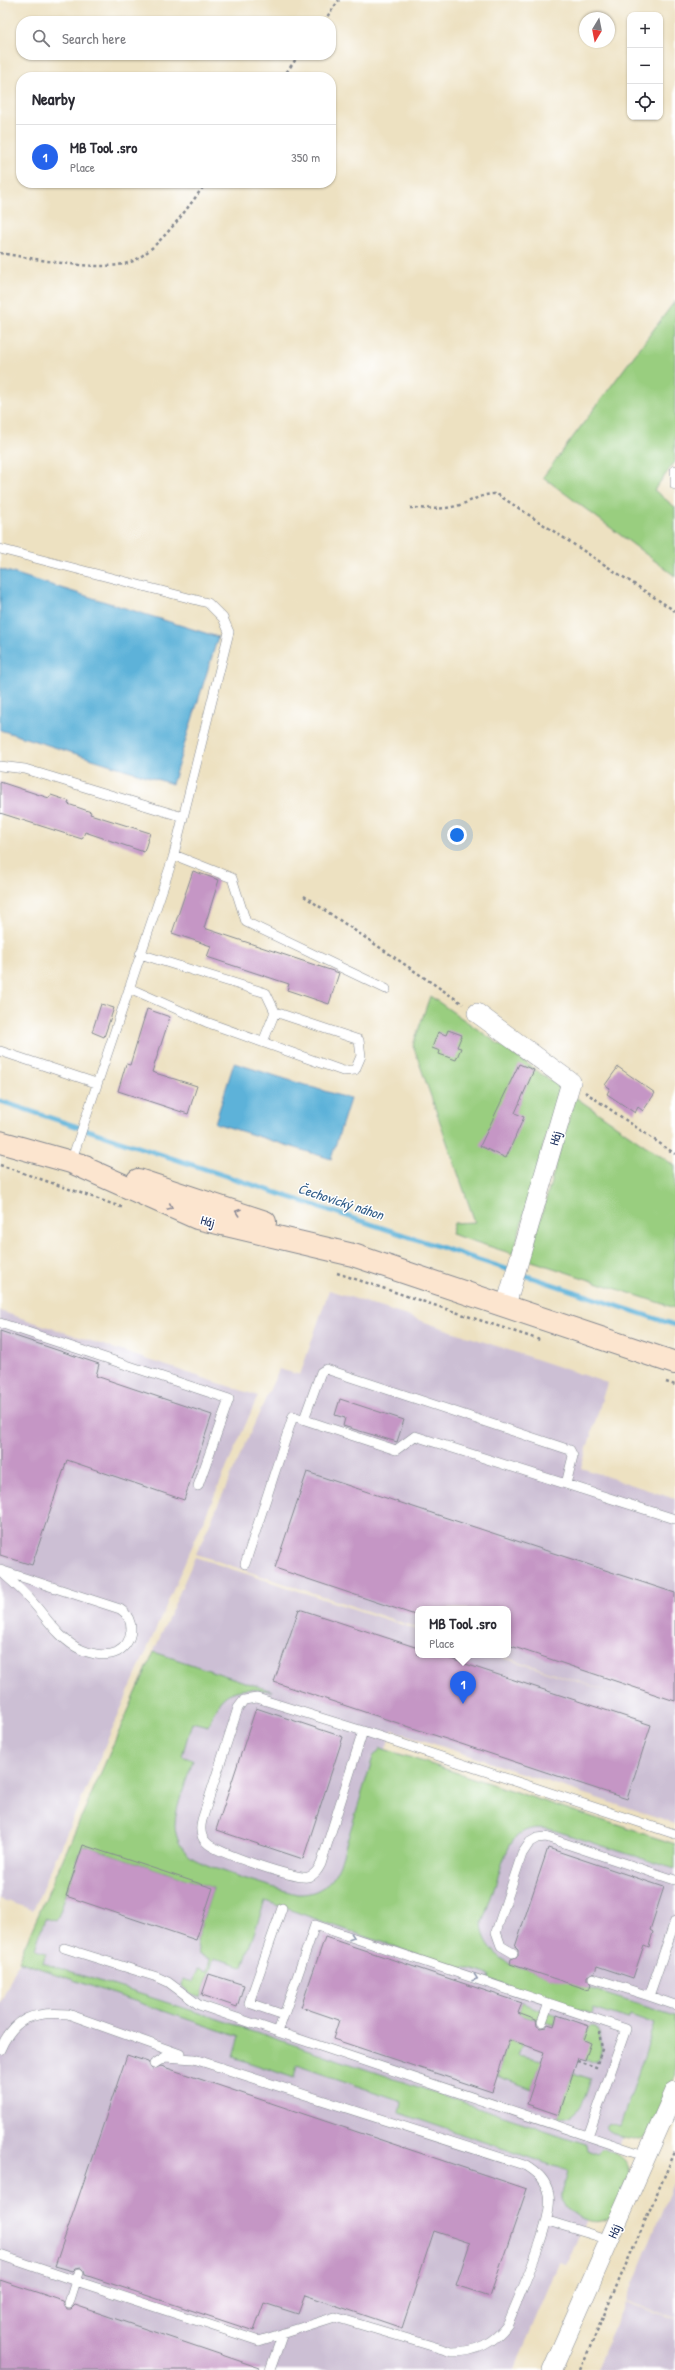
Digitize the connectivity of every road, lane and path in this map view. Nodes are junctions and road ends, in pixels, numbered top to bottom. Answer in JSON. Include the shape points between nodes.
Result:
{"nodes":[{"id":1,"x":339,"y":0,"type":"edge"},
{"id":2,"x":328,"y":16,"type":"edge"},
{"id":3,"x":295,"y":60,"type":"edge"},
{"id":4,"x":287,"y":72,"type":"edge"},
{"id":5,"x":202,"y":188,"type":"edge"},
{"id":6,"x":0,"y":253,"type":"edge"},
{"id":7,"x":675,"y":470,"type":"edge"},
{"id":8,"x":675,"y":485,"type":"edge"},
{"id":9,"x":410,"y":508,"type":"dead end"},
{"id":10,"x":0,"y":549,"type":"edge"},
{"id":11,"x":675,"y":611,"type":"edge"},
{"id":12,"x":0,"y":766,"type":"edge"},
{"id":13,"x":183,"y":817,"type":"junction"},
{"id":14,"x":174,"y":855,"type":"junction"},
{"id":15,"x":304,"y":896,"type":"dead end"},
{"id":16,"x":140,"y":954,"type":"junction"},
{"id":17,"x":129,"y":988,"type":"junction"},
{"id":18,"x":386,"y":989,"type":"dead end"},
{"id":19,"x":275,"y":1012,"type":"junction"},
{"id":20,"x":476,"y":1013,"type":"joint"},
{"id":21,"x":263,"y":1042,"type":"junction"},
{"id":22,"x":0,"y":1051,"type":"edge"},
{"id":23,"x":571,"y":1082,"type":"junction"},
{"id":24,"x":96,"y":1083,"type":"junction"},
{"id":25,"x":0,"y":1142,"type":"edge"},
{"id":26,"x":675,"y":1154,"type":"edge"},
{"id":27,"x":71,"y":1162,"type":"junction"},
{"id":28,"x":0,"y":1164,"type":"edge"},
{"id":29,"x":126,"y":1209,"type":"dead end"},
{"id":30,"x":330,"y":1270,"type":"dead end"},
{"id":31,"x":506,"y":1305,"type":"junction"},
{"id":32,"x":0,"y":1323,"type":"edge"},
{"id":33,"x":545,"y":1342,"type":"dead end"},
{"id":34,"x":675,"y":1364,"type":"edge"},
{"id":35,"x":661,"y":1380,"type":"dead end"},
{"id":36,"x":675,"y":1385,"type":"edge"},
{"id":37,"x":304,"y":1419,"type":"junction"},
{"id":38,"x":566,"y":1484,"type":"junction"},
{"id":39,"x":198,"y":1486,"type":"dead end"},
{"id":40,"x":675,"y":1519,"type":"edge"},
{"id":41,"x":245,"y":1564,"type":"dead end"},
{"id":42,"x":0,"y":1571,"type":"edge"},
{"id":43,"x":363,"y":1731,"type":"junction"},
{"id":44,"x":675,"y":1834,"type":"edge"},
{"id":45,"x":675,"y":1880,"type":"edge"},
{"id":46,"x":282,"y":1908,"type":"dead end"},
{"id":47,"x":675,"y":1921,"type":"edge"},
{"id":48,"x":64,"y":1948,"type":"dead end"},
{"id":49,"x":514,"y":1953,"type":"dead end"},
{"id":50,"x":593,"y":1978,"type":"dead end"},
{"id":51,"x":649,"y":1996,"type":"junction"},
{"id":52,"x":240,"y":2000,"type":"dead end"},
{"id":53,"x":249,"y":2003,"type":"junction"},
{"id":54,"x":548,"y":2003,"type":"junction"},
{"id":55,"x":675,"y":2005,"type":"edge"},
{"id":56,"x":284,"y":2015,"type":"junction"},
{"id":57,"x":542,"y":2022,"type":"dead end"},
{"id":58,"x":278,"y":2032,"type":"junction"},
{"id":59,"x":0,"y":2050,"type":"edge"},
{"id":60,"x":194,"y":2059,"type":"junction"},
{"id":61,"x":154,"y":2064,"type":"dead end"},
{"id":62,"x":675,"y":2091,"type":"edge"},
{"id":63,"x":588,"y":2136,"type":"junction"},
{"id":64,"x":675,"y":2152,"type":"edge"},
{"id":65,"x":647,"y":2156,"type":"junction"},
{"id":66,"x":548,"y":2221,"type":"junction"},
{"id":67,"x":610,"y":2240,"type":"junction"},
{"id":68,"x":0,"y":2255,"type":"edge"},
{"id":69,"x":78,"y":2277,"type":"junction"},
{"id":70,"x":69,"y":2303,"type":"dead end"},
{"id":71,"x":283,"y":2333,"type":"junction"},
{"id":72,"x":270,"y":2370,"type":"edge"},
{"id":73,"x":552,"y":2370,"type":"edge"},
{"id":74,"x":580,"y":2370,"type":"edge"}],
"edges":[{"from":1,"to":2,"type":"path"},
{"from":3,"to":4,"type":"path"},
{"from":5,"to":6,"type":"path","via":[[146,254],[132,261],[101,266]]},
{"from":7,"to":8,"type":"lane"},
{"from":9,"to":11,"type":"path","via":[[450,508],[470,502],[485,493],[497,494]]},
{"from":10,"to":13,"type":"lane","via":[[208,603],[223,618],[229,632]]},
{"from":12,"to":13,"type":"lane","via":[[26,768]]},
{"from":13,"to":14,"type":"lane"},
{"from":14,"to":16,"type":"lane"},
{"from":14,"to":18,"type":"lane","via":[[232,878],[246,922]]},
{"from":15,"to":20,"type":"path"},
{"from":16,"to":17,"type":"lane"},
{"from":16,"to":19,"type":"lane","via":[[266,993]]},
{"from":17,"to":21,"type":"lane","via":[[206,1022]]},
{"from":17,"to":24,"type":"lane"},
{"from":19,"to":21,"type":"lane"},
{"from":19,"to":21,"type":"lane","via":[[359,1040],[361,1056],[355,1070],[343,1071]]},
{"from":20,"to":23,"type":"street"},
{"from":22,"to":24,"type":"lane"},
{"from":23,"to":26,"type":"path"},
{"from":23,"to":31,"type":"street","name":"Háj"},
{"from":24,"to":27,"type":"lane"},
{"from":25,"to":27,"type":"main road","name":"Háj"},
{"from":27,"to":31,"type":"main road","name":"Háj","via":[[202,1200],[321,1241],[353,1255]]},
{"from":28,"to":29,"type":"path"},
{"from":30,"to":33,"type":"path"},
{"from":31,"to":34,"type":"main road","name":"Háj"},
{"from":32,"to":39,"type":"lane","via":[[229,1399]]},
{"from":35,"to":36,"type":"path"},
{"from":37,"to":38,"type":"lane","via":[[396,1450],[415,1436]]},
{"from":37,"to":38,"type":"lane","via":[[321,1372],[326,1368],[570,1450],[574,1456]]},
{"from":37,"to":41,"type":"lane","via":[[293,1416]]},
{"from":38,"to":40,"type":"lane"},
{"from":42,"to":42,"type":"lane","via":[[27,1596],[57,1631],[76,1647],[105,1655],[117,1652],[127,1642],[131,1622],[120,1609]]},
{"from":43,"to":43,"type":"lane","via":[[321,1864],[313,1875],[306,1878],[295,1877],[220,1852],[204,1841],[202,1820],[238,1708],[244,1700],[257,1698]]},
{"from":43,"to":44,"type":"lane"},
{"from":45,"to":49,"type":"lane","via":[[546,1837],[537,1838],[530,1842],[522,1854],[496,1932],[501,1946]]},
{"from":46,"to":53,"type":"lane"},
{"from":47,"to":51,"type":"lane"},
{"from":48,"to":58,"type":"lane","via":[[157,1977],[199,2004]]},
{"from":50,"to":51,"type":"lane"},
{"from":51,"to":55,"type":"lane"},
{"from":52,"to":53,"type":"lane"},
{"from":53,"to":56,"type":"lane"},
{"from":56,"to":54,"type":"lane","one_way":true,"via":[[315,1924]]},
{"from":54,"to":57,"type":"lane"},
{"from":54,"to":63,"type":"lane","via":[[626,2029]]},
{"from":56,"to":58,"type":"lane"},
{"from":58,"to":63,"type":"lane"},
{"from":59,"to":60,"type":"lane","via":[[10,2032],[24,2019],[53,2013],[68,2014]]},
{"from":60,"to":61,"type":"lane","via":[[165,2057]]},
{"from":60,"to":66,"type":"lane","via":[[527,2166],[542,2178],[547,2186],[550,2201]]},
{"from":62,"to":65,"type":"street","name":"Háj"},
{"from":63,"to":65,"type":"lane"},
{"from":64,"to":74,"type":"path"},
{"from":65,"to":67,"type":"street","name":"Háj"},
{"from":66,"to":67,"type":"lane"},
{"from":66,"to":71,"type":"lane","via":[[508,2324],[497,2338],[478,2349],[452,2352],[335,2316]]},
{"from":67,"to":73,"type":"street","name":"Háj"},
{"from":68,"to":69,"type":"lane"},
{"from":69,"to":70,"type":"lane"},
{"from":69,"to":71,"type":"lane","via":[[259,2341]]},
{"from":71,"to":72,"type":"lane"}]}
